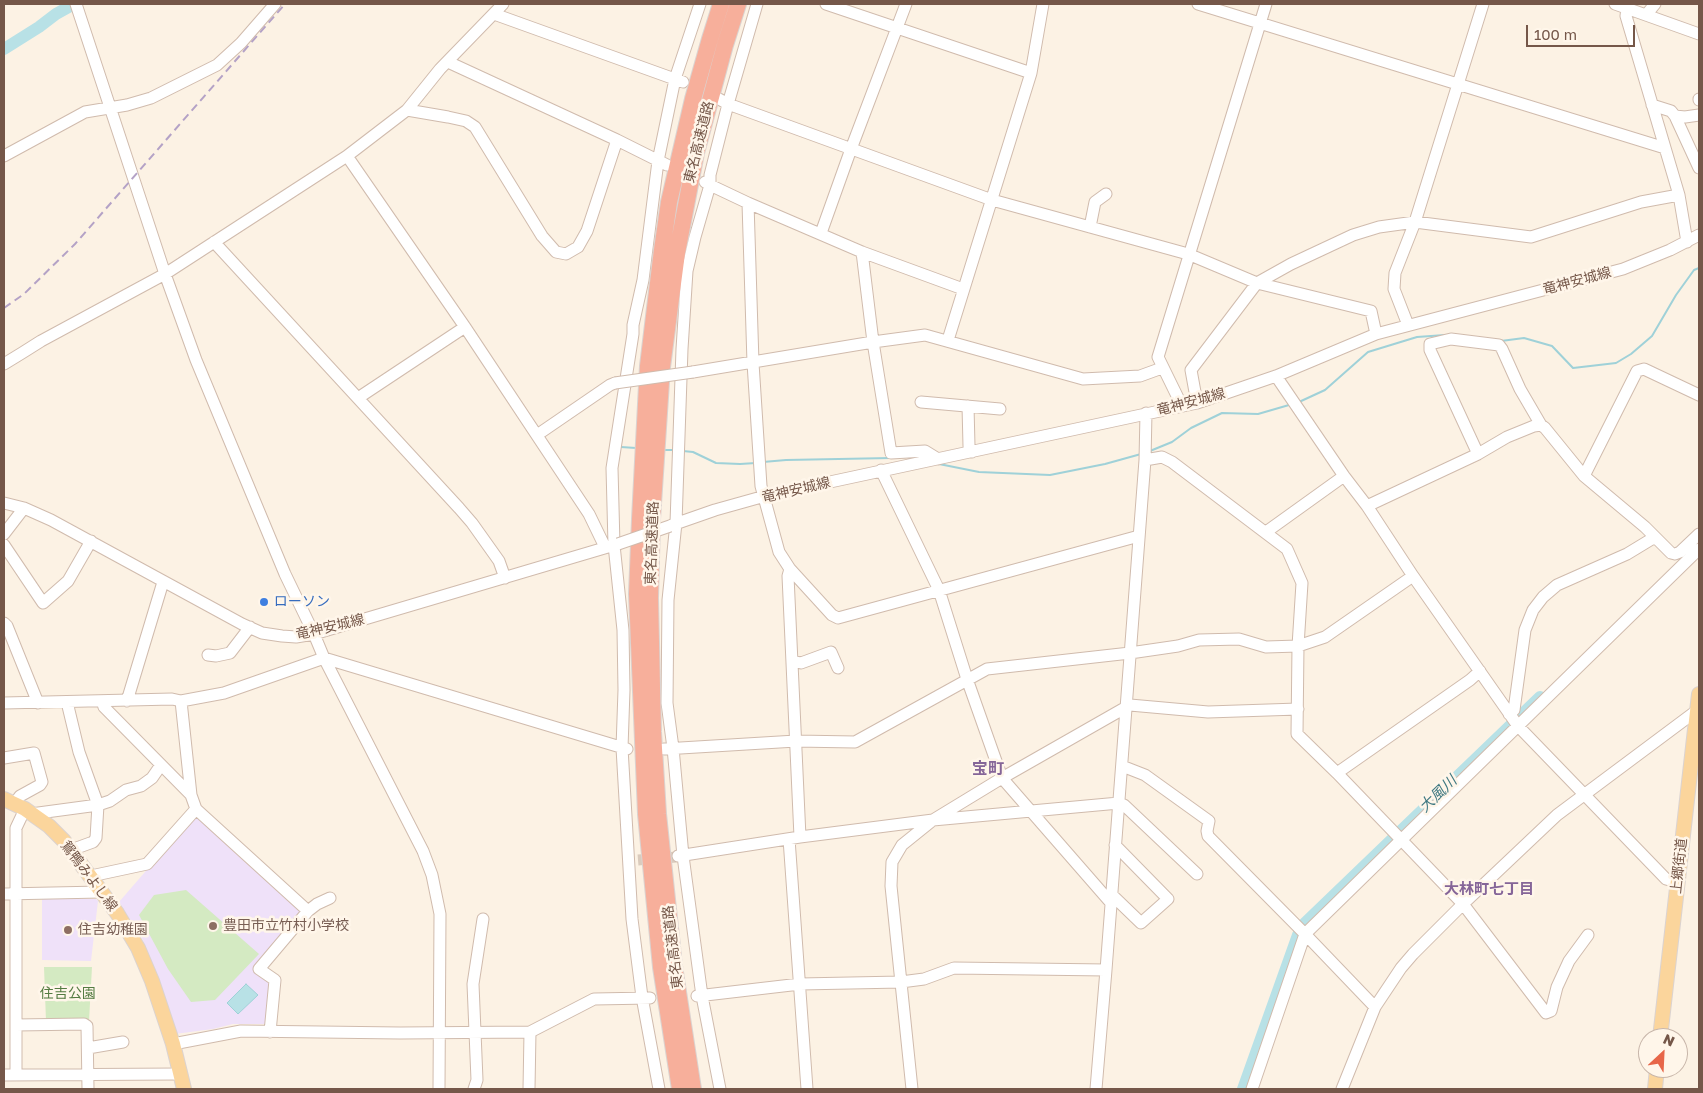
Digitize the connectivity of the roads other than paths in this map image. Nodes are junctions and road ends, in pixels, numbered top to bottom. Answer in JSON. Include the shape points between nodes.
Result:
{"nodes":[{"id":1,"x":76,"y":4,"type":"edge"},
{"id":2,"x":275,"y":4,"type":"edge"},
{"id":3,"x":503,"y":4,"type":"edge"},
{"id":4,"x":700,"y":4,"type":"edge"},
{"id":5,"x":721,"y":4,"type":"edge"},
{"id":6,"x":738,"y":4,"type":"edge"},
{"id":7,"x":757,"y":4,"type":"edge"},
{"id":8,"x":826,"y":4,"type":"edge"},
{"id":9,"x":906,"y":4,"type":"edge"},
{"id":10,"x":1043,"y":4,"type":"edge"},
{"id":11,"x":1198,"y":4,"type":"edge"},
{"id":12,"x":1266,"y":4,"type":"edge"},
{"id":13,"x":1483,"y":4,"type":"edge"},
{"id":14,"x":1615,"y":4,"type":"edge"},
{"id":15,"x":1656,"y":4,"type":"edge"},
{"id":16,"x":1627,"y":8,"type":"junction"},
{"id":17,"x":494,"y":14,"type":"junction"},
{"id":18,"x":1646,"y":15,"type":"junction"},
{"id":19,"x":1259,"y":23,"type":"junction"},
{"id":20,"x":897,"y":28,"type":"junction"},
{"id":21,"x":1699,"y":34,"type":"edge"},
{"id":22,"x":444,"y":65,"type":"junction"},
{"id":23,"x":1031,"y":73,"type":"junction"},
{"id":24,"x":679,"y":81,"type":"junction"},
{"id":25,"x":1457,"y":83,"type":"junction"},
{"id":26,"x":724,"y":101,"type":"junction"},
{"id":27,"x":1652,"y":105,"type":"junction"},
{"id":28,"x":110,"y":107,"type":"junction"},
{"id":29,"x":407,"y":110,"type":"junction"},
{"id":30,"x":1699,"y":115,"type":"edge"},
{"id":31,"x":1675,"y":116,"type":"junction"},
{"id":32,"x":617,"y":140,"type":"junction"},
{"id":33,"x":1665,"y":148,"type":"junction"},
{"id":34,"x":850,"y":149,"type":"junction"},
{"id":35,"x":4,"y":156,"type":"edge"},
{"id":36,"x":347,"y":156,"type":"junction"},
{"id":37,"x":663,"y":163,"type":"junction"},
{"id":38,"x":1699,"y":168,"type":"edge"},
{"id":39,"x":707,"y":183,"type":"junction"},
{"id":40,"x":1106,"y":194,"type":"dead end"},
{"id":41,"x":1678,"y":195,"type":"junction"},
{"id":42,"x":992,"y":200,"type":"junction"},
{"id":43,"x":748,"y":203,"type":"junction"},
{"id":44,"x":1415,"y":222,"type":"junction"},
{"id":45,"x":1090,"y":227,"type":"junction"},
{"id":46,"x":821,"y":233,"type":"junction"},
{"id":47,"x":1699,"y":235,"type":"edge"},
{"id":48,"x":214,"y":242,"type":"junction"},
{"id":49,"x":1687,"y":242,"type":"junction"},
{"id":50,"x":862,"y":252,"type":"junction"},
{"id":51,"x":1188,"y":254,"type":"junction"},
{"id":52,"x":165,"y":274,"type":"junction"},
{"id":53,"x":1257,"y":283,"type":"junction"},
{"id":54,"x":963,"y":289,"type":"junction"},
{"id":55,"x":1408,"y":325,"type":"junction"},
{"id":56,"x":466,"y":327,"type":"junction"},
{"id":57,"x":1376,"y":334,"type":"junction"},
{"id":58,"x":948,"y":340,"type":"junction"},
{"id":59,"x":873,"y":342,"type":"junction"},
{"id":60,"x":753,"y":363,"type":"junction"},
{"id":61,"x":4,"y":364,"type":"edge"},
{"id":62,"x":1162,"y":368,"type":"junction"},
{"id":63,"x":1276,"y":376,"type":"junction"},
{"id":64,"x":1699,"y":395,"type":"edge"},
{"id":65,"x":358,"y":398,"type":"junction"},
{"id":66,"x":921,"y":402,"type":"dead end"},
{"id":67,"x":1197,"y":403,"type":"junction"},
{"id":68,"x":968,"y":406,"type":"junction"},
{"id":69,"x":1182,"y":406,"type":"junction"},
{"id":70,"x":1000,"y":409,"type":"dead end"},
{"id":71,"x":1146,"y":413,"type":"junction"},
{"id":72,"x":1541,"y":426,"type":"junction"},
{"id":73,"x":537,"y":435,"type":"junction"},
{"id":74,"x":972,"y":452,"type":"junction"},
{"id":75,"x":1478,"y":454,"type":"junction"},
{"id":76,"x":938,"y":459,"type":"junction"},
{"id":77,"x":1145,"y":460,"type":"junction"},
{"id":78,"x":881,"y":470,"type":"junction"},
{"id":79,"x":1344,"y":476,"type":"junction"},
{"id":80,"x":1584,"y":476,"type":"junction"},
{"id":81,"x":765,"y":496,"type":"junction"},
{"id":82,"x":4,"y":504,"type":"edge"},
{"id":83,"x":1367,"y":506,"type":"junction"},
{"id":84,"x":24,"y":508,"type":"junction"},
{"id":85,"x":673,"y":524,"type":"junction"},
{"id":86,"x":1266,"y":532,"type":"junction"},
{"id":87,"x":4,"y":534,"type":"edge"},
{"id":88,"x":1699,"y":534,"type":"edge"},
{"id":89,"x":1139,"y":536,"type":"junction"},
{"id":90,"x":1655,"y":537,"type":"junction"},
{"id":91,"x":91,"y":541,"type":"junction"},
{"id":92,"x":4,"y":545,"type":"edge"},
{"id":93,"x":613,"y":546,"type":"junction"},
{"id":94,"x":1699,"y":549,"type":"edge"},
{"id":95,"x":790,"y":569,"type":"junction"},
{"id":96,"x":1413,"y":576,"type":"junction"},
{"id":97,"x":505,"y":578,"type":"junction"},
{"id":98,"x":163,"y":582,"type":"junction"},
{"id":99,"x":939,"y":590,"type":"junction"},
{"id":100,"x":4,"y":623,"type":"edge"},
{"id":101,"x":250,"y":627,"type":"junction"},
{"id":102,"x":314,"y":634,"type":"junction"},
{"id":103,"x":1298,"y":646,"type":"junction"},
{"id":104,"x":1130,"y":653,"type":"junction"},
{"id":105,"x":208,"y":656,"type":"dead end"},
{"id":106,"x":324,"y":658,"type":"junction"},
{"id":107,"x":792,"y":661,"type":"junction"},
{"id":108,"x":838,"y":668,"type":"dead end"},
{"id":109,"x":1480,"y":671,"type":"junction"},
{"id":110,"x":967,"y":679,"type":"junction"},
{"id":111,"x":1699,"y":694,"type":"edge"},
{"id":112,"x":102,"y":701,"type":"junction"},
{"id":113,"x":127,"y":701,"type":"junction"},
{"id":114,"x":181,"y":701,"type":"junction"},
{"id":115,"x":38,"y":702,"type":"junction"},
{"id":116,"x":67,"y":702,"type":"junction"},
{"id":117,"x":4,"y":703,"type":"edge"},
{"id":118,"x":1126,"y":707,"type":"junction"},
{"id":119,"x":1298,"y":709,"type":"junction"},
{"id":120,"x":1698,"y":710,"type":"edge"},
{"id":121,"x":1509,"y":714,"type":"junction"},
{"id":122,"x":1518,"y":726,"type":"junction"},
{"id":123,"x":796,"y":741,"type":"junction"},
{"id":124,"x":669,"y":748,"type":"junction"},
{"id":125,"x":624,"y":749,"type":"junction"},
{"id":126,"x":4,"y":757,"type":"edge"},
{"id":127,"x":161,"y":765,"type":"junction"},
{"id":128,"x":1122,"y":766,"type":"junction"},
{"id":129,"x":1337,"y":773,"type":"junction"},
{"id":130,"x":1002,"y":778,"type":"junction"},
{"id":131,"x":1583,"y":794,"type":"junction"},
{"id":132,"x":191,"y":795,"type":"junction"},
{"id":133,"x":1120,"y":803,"type":"junction"},
{"id":134,"x":98,"y":805,"type":"junction"},
{"id":135,"x":18,"y":806,"type":"edge"},
{"id":136,"x":196,"y":809,"type":"junction"},
{"id":137,"x":1030,"y":810,"type":"junction"},
{"id":138,"x":934,"y":820,"type":"junction"},
{"id":139,"x":795,"y":838,"type":"junction"},
{"id":140,"x":1402,"y":840,"type":"junction"},
{"id":141,"x":1115,"y":845,"type":"junction"},
{"id":142,"x":71,"y":850,"type":"junction"},
{"id":143,"x":680,"y":856,"type":"junction"},
{"id":144,"x":1197,"y":874,"type":"dead end"},
{"id":145,"x":91,"y":876,"type":"junction"},
{"id":146,"x":1677,"y":882,"type":"junction"},
{"id":147,"x":101,"y":892,"type":"junction"},
{"id":148,"x":4,"y":894,"type":"edge"},
{"id":149,"x":16,"y":894,"type":"junction"},
{"id":150,"x":330,"y":898,"type":"dead end"},
{"id":151,"x":1112,"y":899,"type":"junction"},
{"id":152,"x":1463,"y":904,"type":"junction"},
{"id":153,"x":308,"y":910,"type":"junction"},
{"id":154,"x":483,"y":919,"type":"dead end"},
{"id":155,"x":1305,"y":934,"type":"junction"},
{"id":156,"x":1588,"y":935,"type":"dead end"},
{"id":157,"x":10,"y":968,"type":"edge"},
{"id":158,"x":1106,"y":970,"type":"junction"},
{"id":159,"x":900,"y":982,"type":"junction"},
{"id":160,"x":800,"y":984,"type":"junction"},
{"id":161,"x":699,"y":996,"type":"junction"},
{"id":162,"x":646,"y":997,"type":"junction"},
{"id":163,"x":1375,"y":1007,"type":"junction"},
{"id":164,"x":16,"y":1025,"type":"junction"},
{"id":165,"x":1661,"y":1028,"type":"edge"},
{"id":166,"x":270,"y":1032,"type":"junction"},
{"id":167,"x":440,"y":1032,"type":"junction"},
{"id":168,"x":474,"y":1032,"type":"junction"},
{"id":169,"x":530,"y":1032,"type":"junction"},
{"id":170,"x":123,"y":1042,"type":"dead end"},
{"id":171,"x":173,"y":1044,"type":"junction"},
{"id":172,"x":88,"y":1048,"type":"junction"},
{"id":173,"x":16,"y":1074,"type":"junction"},
{"id":174,"x":88,"y":1074,"type":"junction"},
{"id":175,"x":180,"y":1074,"type":"junction"},
{"id":176,"x":4,"y":1075,"type":"edge"},
{"id":177,"x":88,"y":1089,"type":"edge"},
{"id":178,"x":184,"y":1089,"type":"edge"},
{"id":179,"x":439,"y":1089,"type":"edge"},
{"id":180,"x":474,"y":1089,"type":"edge"},
{"id":181,"x":529,"y":1089,"type":"edge"},
{"id":182,"x":659,"y":1089,"type":"edge"},
{"id":183,"x":680,"y":1089,"type":"edge"},
{"id":184,"x":693,"y":1089,"type":"edge"},
{"id":185,"x":720,"y":1089,"type":"edge"},
{"id":186,"x":807,"y":1089,"type":"edge"},
{"id":187,"x":912,"y":1089,"type":"edge"},
{"id":188,"x":1096,"y":1089,"type":"edge"},
{"id":189,"x":1252,"y":1089,"type":"edge"},
{"id":190,"x":1342,"y":1089,"type":"edge"}],
"edges":[{"from":1,"to":28,"type":"street"},
{"from":2,"to":28,"type":"street","via":[[217,66],[151,98]]},
{"from":3,"to":17,"type":"street"},
{"from":4,"to":24,"type":"street"},
{"from":5,"to":183,"type":"highway","name":"東名高速道路","via":[[691,107],[669,202],[662,250],[648,366],[637,594],[646,814],[661,967]]},
{"from":6,"to":184,"type":"highway","name":"東名高速道路","via":[[696,153],[677,253],[662,367],[652,520],[650,598],[658,814],[674,966]]},
{"from":7,"to":26,"type":"street"},
{"from":8,"to":20,"type":"street"},
{"from":9,"to":20,"type":"street"},
{"from":10,"to":23,"type":"street"},
{"from":11,"to":19,"type":"street"},
{"from":12,"to":19,"type":"street"},
{"from":13,"to":25,"type":"street"},
{"from":14,"to":16,"type":"street"},
{"from":15,"to":18,"type":"street"},
{"from":16,"to":18,"type":"street"},
{"from":16,"to":27,"type":"street","via":[[1626,16]]},
{"from":17,"to":22,"type":"street"},
{"from":17,"to":24,"type":"street"},
{"from":18,"to":21,"type":"street"},
{"from":19,"to":25,"type":"street"},
{"from":19,"to":51,"type":"street"},
{"from":20,"to":23,"type":"street"},
{"from":20,"to":34,"type":"street"},
{"from":22,"to":29,"type":"street"},
{"from":22,"to":32,"type":"street"},
{"from":23,"to":42,"type":"street"},
{"from":24,"to":37,"type":"street"},
{"from":25,"to":33,"type":"street"},
{"from":25,"to":44,"type":"street"},
{"from":26,"to":34,"type":"street"},
{"from":26,"to":39,"type":"street"},
{"from":27,"to":31,"type":"street","via":[[1671,111]]},
{"from":27,"to":33,"type":"street"},
{"from":28,"to":35,"type":"street","via":[[85,112]]},
{"from":28,"to":52,"type":"street"},
{"from":29,"to":32,"type":"street","via":[[448,117],[475,128],[542,236],[556,252],[566,254],[578,247],[587,230]]},
{"from":29,"to":36,"type":"street"},
{"from":30,"to":31,"type":"street"},
{"from":31,"to":38,"type":"street"},
{"from":32,"to":37,"type":"street"},
{"from":33,"to":41,"type":"street"},
{"from":34,"to":42,"type":"street"},
{"from":34,"to":46,"type":"street"},
{"from":36,"to":48,"type":"street"},
{"from":36,"to":56,"type":"street"},
{"from":37,"to":93,"type":"street","via":[[633,325],[612,468]]},
{"from":39,"to":43,"type":"street"},
{"from":39,"to":85,"type":"street","via":[[688,270]]},
{"from":40,"to":45,"type":"street","via":[[1095,202]]},
{"from":41,"to":44,"type":"street","via":[[1641,202],[1531,237]]},
{"from":41,"to":49,"type":"street"},
{"from":42,"to":45,"type":"street"},
{"from":42,"to":54,"type":"street"},
{"from":43,"to":46,"type":"street"},
{"from":43,"to":60,"type":"street"},
{"from":44,"to":53,"type":"street","via":[[1353,235]]},
{"from":44,"to":55,"type":"street","via":[[1395,273],[1394,289]]},
{"from":45,"to":51,"type":"street"},
{"from":46,"to":50,"type":"street"},
{"from":47,"to":49,"type":"street","name":"竜神安城線"},
{"from":48,"to":52,"type":"street"},
{"from":48,"to":65,"type":"street"},
{"from":49,"to":55,"type":"street","name":"竜神安城線","via":[[1623,269]]},
{"from":50,"to":54,"type":"street"},
{"from":50,"to":59,"type":"street"},
{"from":51,"to":53,"type":"street"},
{"from":51,"to":62,"type":"street","via":[[1158,357]]},
{"from":52,"to":61,"type":"street","via":[[40,341]]},
{"from":52,"to":102,"type":"street","via":[[196,360],[285,574]]},
{"from":53,"to":57,"type":"street","via":[[1371,311]]},
{"from":53,"to":67,"type":"street","via":[[1190,370]]},
{"from":54,"to":58,"type":"street"},
{"from":55,"to":57,"type":"street","name":"竜神安城線"},
{"from":56,"to":65,"type":"street"},
{"from":56,"to":73,"type":"street"},
{"from":57,"to":63,"type":"street","name":"竜神安城線"},
{"from":58,"to":59,"type":"street","via":[[925,335]]},
{"from":58,"to":62,"type":"street","via":[[1082,379],[1140,376]]},
{"from":59,"to":60,"type":"street"},
{"from":59,"to":76,"type":"street","via":[[891,454],[925,451]]},
{"from":60,"to":73,"type":"street","bridge":true,"via":[[614,383]]},
{"from":60,"to":81,"type":"street","via":[[761,486]]},
{"from":62,"to":69,"type":"street"},
{"from":63,"to":67,"type":"street","name":"竜神安城線"},
{"from":63,"to":79,"type":"street"},
{"from":64,"to":80,"type":"street","via":[[1644,369],[1637,371]]},
{"from":65,"to":97,"type":"street","via":[[472,523],[499,561]]},
{"from":66,"to":68,"type":"street"},
{"from":67,"to":69,"type":"street","name":"竜神安城線"},
{"from":68,"to":70,"type":"street"},
{"from":68,"to":74,"type":"street"},
{"from":69,"to":71,"type":"street","name":"竜神安城線"},
{"from":71,"to":74,"type":"street","name":"竜神安城線"},
{"from":71,"to":77,"type":"street"},
{"from":72,"to":75,"type":"street","via":[[1507,437]]},
{"from":72,"to":75,"type":"street","via":[[1499,345],[1454,340],[1430,344]]},
{"from":72,"to":80,"type":"street"},
{"from":73,"to":93,"type":"street","via":[[588,514]]},
{"from":74,"to":76,"type":"street","name":"竜神安城線"},
{"from":75,"to":83,"type":"street"},
{"from":76,"to":78,"type":"street","name":"竜神安城線"},
{"from":77,"to":86,"type":"street","via":[[1162,457],[1172,462]]},
{"from":77,"to":89,"type":"street"},
{"from":78,"to":81,"type":"street","name":"竜神安城線"},
{"from":78,"to":99,"type":"street"},
{"from":79,"to":83,"type":"street"},
{"from":79,"to":86,"type":"street"},
{"from":80,"to":90,"type":"street"},
{"from":81,"to":85,"type":"street","name":"竜神安城線"},
{"from":81,"to":95,"type":"street","via":[[779,552]]},
{"from":82,"to":84,"type":"street","name":"竜神安城線"},
{"from":83,"to":96,"type":"street"},
{"from":84,"to":87,"type":"street"},
{"from":84,"to":91,"type":"street","name":"竜神安城線"},
{"from":85,"to":93,"type":"street","name":"竜神安城線","bridge":true},
{"from":85,"to":124,"type":"street","via":[[668,600]]},
{"from":86,"to":103,"type":"street","via":[[1287,549],[1302,582]]},
{"from":88,"to":90,"type":"street","via":[[1675,554]]},
{"from":89,"to":99,"type":"street"},
{"from":89,"to":104,"type":"street"},
{"from":90,"to":121,"type":"street","via":[[1627,554],[1557,585],[1543,597],[1533,610],[1525,630],[1514,710]]},
{"from":91,"to":92,"type":"street","via":[[68,581],[43,603]]},
{"from":91,"to":98,"type":"street","name":"竜神安城線"},
{"from":93,"to":97,"type":"street","name":"竜神安城線"},
{"from":93,"to":125,"type":"street","via":[[623,630]]},
{"from":94,"to":122,"type":"street"},
{"from":95,"to":99,"type":"street","via":[[838,618]]},
{"from":95,"to":107,"type":"street"},
{"from":96,"to":103,"type":"street","via":[[1325,638]]},
{"from":96,"to":109,"type":"street"},
{"from":97,"to":102,"type":"street","name":"竜神安城線"},
{"from":98,"to":101,"type":"street","name":"竜神安城線"},
{"from":98,"to":113,"type":"street"},
{"from":99,"to":110,"type":"street"},
{"from":100,"to":115,"type":"street"},
{"from":101,"to":102,"type":"street","name":"竜神安城線","via":[[262,633],[282,636]]},
{"from":101,"to":105,"type":"street","via":[[230,653]]},
{"from":102,"to":106,"type":"street"},
{"from":103,"to":104,"type":"street","via":[[1266,647],[1239,639],[1199,640]]},
{"from":103,"to":119,"type":"street"},
{"from":104,"to":110,"type":"street","via":[[986,669]]},
{"from":104,"to":118,"type":"street"},
{"from":106,"to":114,"type":"street","via":[[224,693]]},
{"from":106,"to":125,"type":"street"},
{"from":106,"to":167,"type":"street","via":[[423,851],[432,875],[440,914]]},
{"from":107,"to":108,"type":"street","via":[[801,663],[831,652]]},
{"from":107,"to":123,"type":"street"},
{"from":109,"to":121,"type":"street"},
{"from":109,"to":129,"type":"street"},
{"from":110,"to":123,"type":"street","via":[[855,742]]},
{"from":110,"to":130,"type":"street"},
{"from":111,"to":120,"type":"main road","name":"上郷街道"},
{"from":112,"to":113,"type":"street"},
{"from":112,"to":116,"type":"street"},
{"from":112,"to":127,"type":"street","via":[[104,707]]},
{"from":113,"to":114,"type":"street"},
{"from":114,"to":132,"type":"street"},
{"from":115,"to":116,"type":"street"},
{"from":115,"to":117,"type":"street"},
{"from":116,"to":134,"type":"street","via":[[78,752]]},
{"from":118,"to":119,"type":"street","via":[[1208,712]]},
{"from":118,"to":128,"type":"street"},
{"from":118,"to":130,"type":"street"},
{"from":119,"to":129,"type":"street","via":[[1297,734]]},
{"from":120,"to":131,"type":"street"},
{"from":120,"to":146,"type":"main road","name":"上郷街道"},
{"from":121,"to":122,"type":"street"},
{"from":122,"to":131,"type":"street"},
{"from":122,"to":140,"type":"street"},
{"from":123,"to":124,"type":"street"},
{"from":123,"to":139,"type":"street"},
{"from":124,"to":143,"type":"street"},
{"from":125,"to":162,"type":"street","via":[[633,860],[632,919]]},
{"from":126,"to":135,"type":"street","via":[[34,753],[42,782],[20,796]]},
{"from":127,"to":132,"type":"street"},
{"from":127,"to":134,"type":"street","via":[[141,786]]},
{"from":128,"to":133,"type":"street"},
{"from":128,"to":155,"type":"street","via":[[1145,775],[1209,820],[1208,836]]},
{"from":129,"to":140,"type":"street"},
{"from":130,"to":137,"type":"street"},
{"from":130,"to":138,"type":"street"},
{"from":131,"to":146,"type":"street","via":[[1666,879]]},
{"from":131,"to":152,"type":"street"},
{"from":132,"to":136,"type":"street"},
{"from":133,"to":137,"type":"street"},
{"from":133,"to":141,"type":"street"},
{"from":133,"to":144,"type":"street"},
{"from":134,"to":135,"type":"street"},
{"from":134,"to":142,"type":"street","via":[[96,838]]},
{"from":135,"to":142,"type":"main road","name":"鴛鴨みよし線","via":[[49,826]]},
{"from":135,"to":149,"type":"street"},
{"from":136,"to":145,"type":"street","via":[[147,864]]},
{"from":136,"to":153,"type":"street"},
{"from":137,"to":138,"type":"street"},
{"from":137,"to":151,"type":"street"},
{"from":138,"to":139,"type":"street"},
{"from":138,"to":159,"type":"street","via":[[902,845],[892,862],[891,886]]},
{"from":139,"to":143,"type":"street"},
{"from":139,"to":160,"type":"street"},
{"from":140,"to":152,"type":"street"},
{"from":140,"to":155,"type":"street"},
{"from":141,"to":151,"type":"street"},
{"from":141,"to":151,"type":"street","via":[[1168,899],[1141,923]]},
{"from":142,"to":145,"type":"main road","name":"鴛鴨みよし線"},
{"from":143,"to":161,"type":"street"},
{"from":145,"to":147,"type":"main road","name":"鴛鴨みよし線"},
{"from":146,"to":165,"type":"main road","name":"上郷街道"},
{"from":147,"to":149,"type":"street"},
{"from":147,"to":171,"type":"main road","name":"鴛鴨みよし線","via":[[138,948]]},
{"from":148,"to":149,"type":"street"},
{"from":149,"to":157,"type":"street"},
{"from":150,"to":153,"type":"street"},
{"from":151,"to":158,"type":"street"},
{"from":152,"to":156,"type":"street","via":[[1546,1013],[1551,1011],[1569,961]]},
{"from":152,"to":163,"type":"street","via":[[1401,968]]},
{"from":153,"to":166,"type":"street","via":[[259,969],[275,980]]},
{"from":154,"to":168,"type":"street","via":[[473,984]]},
{"from":155,"to":163,"type":"street"},
{"from":155,"to":189,"type":"street"},
{"from":157,"to":164,"type":"street"},
{"from":158,"to":159,"type":"street","via":[[954,968],[924,979]]},
{"from":158,"to":188,"type":"street"},
{"from":159,"to":160,"type":"street"},
{"from":159,"to":187,"type":"street"},
{"from":160,"to":161,"type":"street"},
{"from":160,"to":186,"type":"street"},
{"from":161,"to":185,"type":"street"},
{"from":162,"to":169,"type":"street","via":[[594,999]]},
{"from":162,"to":182,"type":"street"},
{"from":163,"to":190,"type":"street"},
{"from":164,"to":172,"type":"street","via":[[84,1024],[87,1026]]},
{"from":164,"to":173,"type":"street"},
{"from":166,"to":167,"type":"street","via":[[377,1029]]},
{"from":166,"to":171,"type":"street","via":[[241,1031]]},
{"from":167,"to":168,"type":"street"},
{"from":167,"to":179,"type":"street"},
{"from":168,"to":169,"type":"street"},
{"from":168,"to":180,"type":"street"},
{"from":169,"to":181,"type":"street"},
{"from":170,"to":172,"type":"street"},
{"from":171,"to":175,"type":"main road","name":"鴛鴨みよし線"},
{"from":172,"to":174,"type":"street"},
{"from":173,"to":174,"type":"street"},
{"from":173,"to":176,"type":"street"},
{"from":174,"to":175,"type":"street"},
{"from":174,"to":177,"type":"street"},
{"from":175,"to":178,"type":"main road","name":"鴛鴨みよし線"}]}
